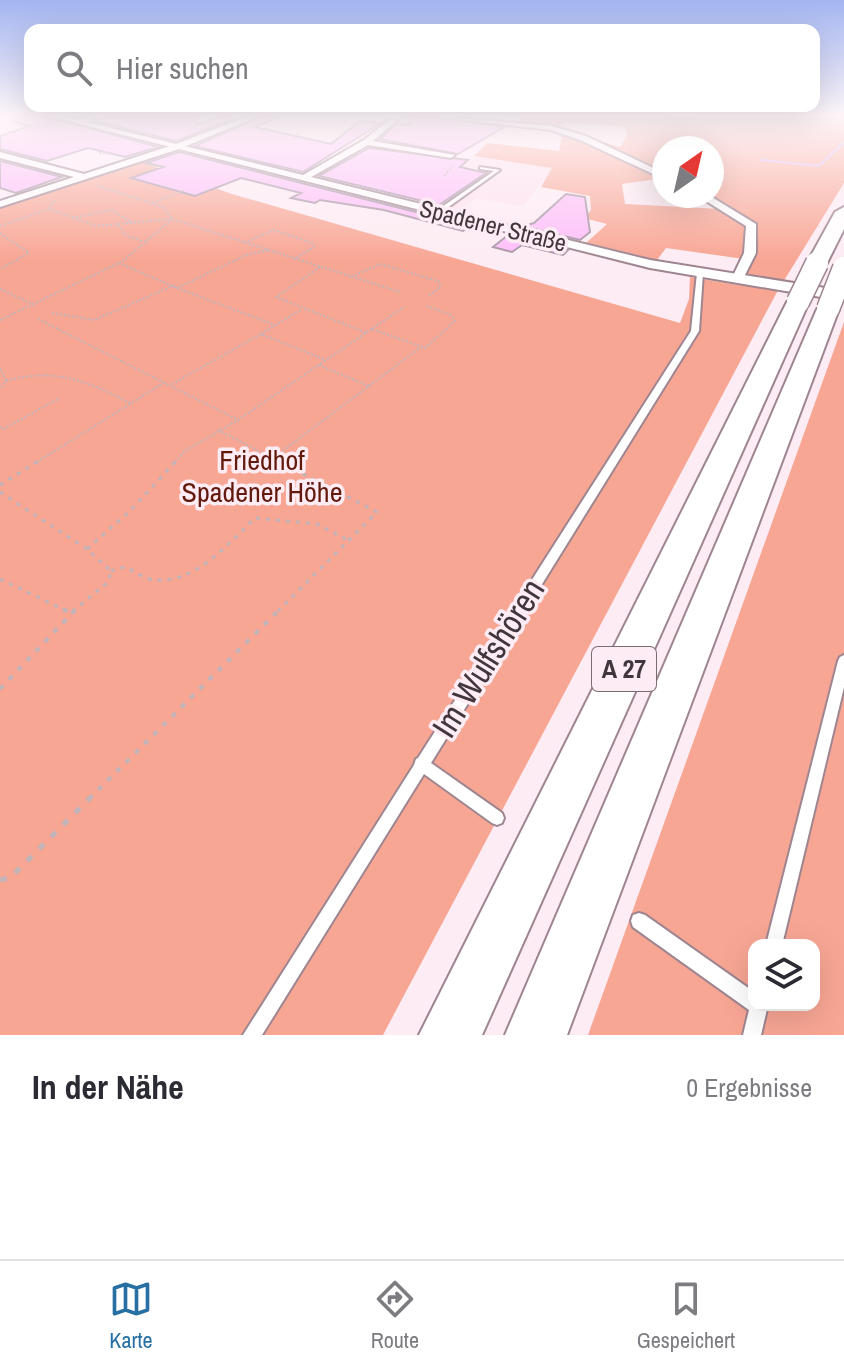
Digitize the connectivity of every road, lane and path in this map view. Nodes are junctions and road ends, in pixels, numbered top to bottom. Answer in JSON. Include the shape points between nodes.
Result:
{"nodes":[{"id":1,"x":32,"y":164,"type":"edge"},
{"id":2,"x":128,"y":164,"type":"edge"},
{"id":3,"x":247,"y":164,"type":"edge"},
{"id":4,"x":327,"y":164,"type":"edge"},
{"id":5,"x":482,"y":168,"type":"dead end"},
{"id":6,"x":303,"y":178,"type":"junction"},
{"id":7,"x":85,"y":180,"type":"junction"},
{"id":8,"x":186,"y":190,"type":"dead end"},
{"id":9,"x":1,"y":203,"type":"edge"},
{"id":10,"x":152,"y":203,"type":"junction"},
{"id":11,"x":724,"y":208,"type":"edge"},
{"id":12,"x":49,"y":209,"type":"dead end"},
{"id":13,"x":438,"y":212,"type":"junction"},
{"id":14,"x":844,"y":212,"type":"edge"},
{"id":15,"x":72,"y":218,"type":"junction"},
{"id":16,"x":172,"y":219,"type":"junction"},
{"id":17,"x":132,"y":223,"type":"junction"},
{"id":18,"x":118,"y":225,"type":"junction"},
{"id":19,"x":0,"y":233,"type":"edge"},
{"id":20,"x":148,"y":243,"type":"junction"},
{"id":21,"x":244,"y":243,"type":"junction"},
{"id":22,"x":269,"y":250,"type":"junction"},
{"id":23,"x":294,"y":259,"type":"junction"},
{"id":24,"x":119,"y":263,"type":"junction"},
{"id":25,"x":320,"y":267,"type":"junction"},
{"id":26,"x":844,"y":268,"type":"edge"},
{"id":27,"x":0,"y":269,"type":"edge"},
{"id":28,"x":700,"y":273,"type":"junction"},
{"id":29,"x":351,"y":277,"type":"junction"},
{"id":30,"x":737,"y":280,"type":"junction"},
{"id":31,"x":176,"y":287,"type":"junction"},
{"id":32,"x":0,"y":289,"type":"edge"},
{"id":33,"x":400,"y":292,"type":"dead end"},
{"id":34,"x":427,"y":297,"type":"dead end"},
{"id":35,"x":823,"y":302,"type":"edge"},
{"id":36,"x":35,"y":305,"type":"junction"},
{"id":37,"x":427,"y":306,"type":"dead end"},
{"id":38,"x":404,"y":307,"type":"dead end"},
{"id":39,"x":302,"y":309,"type":"junction"},
{"id":40,"x":52,"y":313,"type":"dead end"},
{"id":41,"x":38,"y":319,"type":"dead end"},
{"id":42,"x":0,"y":320,"type":"edge"},
{"id":43,"x":275,"y":325,"type":"junction"},
{"id":44,"x":372,"y":329,"type":"junction"},
{"id":45,"x":367,"y":333,"type":"junction"},
{"id":46,"x":261,"y":334,"type":"junction"},
{"id":47,"x":421,"y":347,"type":"junction"},
{"id":48,"x":326,"y":360,"type":"junction"},
{"id":49,"x":319,"y":365,"type":"junction"},
{"id":50,"x":0,"y":368,"type":"edge"},
{"id":51,"x":6,"y":381,"type":"junction"},
{"id":52,"x":165,"y":382,"type":"junction"},
{"id":53,"x":171,"y":384,"type":"junction"},
{"id":54,"x":371,"y":387,"type":"junction"},
{"id":55,"x":0,"y":389,"type":"edge"},
{"id":56,"x":60,"y":398,"type":"dead end"},
{"id":57,"x":131,"y":403,"type":"junction"},
{"id":58,"x":238,"y":420,"type":"junction"},
{"id":59,"x":0,"y":427,"type":"edge"},
{"id":60,"x":218,"y":430,"type":"junction"},
{"id":61,"x":273,"y":458,"type":"junction"},
{"id":62,"x":0,"y":485,"type":"edge"},
{"id":63,"x":0,"y":492,"type":"edge"},
{"id":64,"x":348,"y":540,"type":"junction"},
{"id":65,"x":87,"y":549,"type":"junction"},
{"id":66,"x":111,"y":571,"type":"junction"},
{"id":67,"x":0,"y":579,"type":"edge"},
{"id":68,"x":71,"y":613,"type":"junction"},
{"id":69,"x":844,"y":661,"type":"edge"},
{"id":70,"x":0,"y":689,"type":"edge"},
{"id":71,"x":421,"y":764,"type":"junction"},
{"id":72,"x":497,"y":818,"type":"dead end"},
{"id":73,"x":0,"y":880,"type":"edge"},
{"id":74,"x":639,"y":921,"type":"dead end"},
{"id":75,"x":775,"y":939,"type":"edge"},
{"id":76,"x":748,"y":999,"type":"edge"},
{"id":77,"x":756,"y":1011,"type":"edge"},
{"id":78,"x":252,"y":1035,"type":"edge"},
{"id":79,"x":450,"y":1035,"type":"edge"},
{"id":80,"x":536,"y":1035,"type":"edge"},
{"id":81,"x":752,"y":1035,"type":"edge"}],
"edges":[{"from":1,"to":7,"type":"street"},
{"from":2,"to":7,"type":"street"},
{"from":3,"to":6,"type":"street","name":"Spadener Straße"},
{"from":4,"to":6,"type":"street"},
{"from":5,"to":13,"type":"lane","via":[[498,170]]},
{"from":6,"to":13,"type":"street","name":"Spadener Straße"},
{"from":7,"to":9,"type":"street"},
{"from":7,"to":10,"type":"path"},
{"from":8,"to":10,"type":"path"},
{"from":10,"to":16,"type":"path"},
{"from":11,"to":30,"type":"street","via":[[751,224],[754,235]]},
{"from":12,"to":15,"type":"path"},
{"from":13,"to":28,"type":"street","name":"Spadener Straße"},
{"from":14,"to":35,"type":"highway","number":"A 27","bridge":true,"via":[[817,263]]},
{"from":15,"to":17,"type":"path","via":[[104,208]]},
{"from":15,"to":18,"type":"path","via":[[96,226]]},
{"from":16,"to":17,"type":"path"},
{"from":16,"to":20,"type":"path"},
{"from":16,"to":21,"type":"path"},
{"from":17,"to":18,"type":"path"},
{"from":18,"to":20,"type":"path","via":[[125,235]]},
{"from":19,"to":27,"type":"path","via":[[29,253]]},
{"from":20,"to":24,"type":"path"},
{"from":21,"to":22,"type":"path"},
{"from":21,"to":23,"type":"path","via":[[274,230],[312,243],[314,247]]},
{"from":22,"to":23,"type":"path"},
{"from":22,"to":31,"type":"path"},
{"from":23,"to":25,"type":"path"},
{"from":24,"to":31,"type":"path"},
{"from":24,"to":36,"type":"path"},
{"from":25,"to":29,"type":"path"},
{"from":25,"to":39,"type":"path","via":[[276,297]]},
{"from":26,"to":35,"type":"highway","number":"A 27","bridge":true},
{"from":28,"to":30,"type":"street","name":"Spadener Straße"},
{"from":28,"to":71,"type":"lane","name":"Im Wulfshören","via":[[695,331]]},
{"from":29,"to":33,"type":"path"},
{"from":29,"to":34,"type":"path","via":[[380,264],[438,281],[441,287]]},
{"from":30,"to":35,"type":"street","name":"Spadener Straße"},
{"from":31,"to":40,"type":"path","via":[[94,320]]},
{"from":31,"to":43,"type":"path"},
{"from":32,"to":36,"type":"path"},
{"from":35,"to":79,"type":"highway","number":"A 27"},
{"from":35,"to":80,"type":"highway","number":"A 27"},
{"from":36,"to":42,"type":"path"},
{"from":37,"to":47,"type":"path","via":[[455,321]]},
{"from":38,"to":44,"type":"path"},
{"from":39,"to":43,"type":"path"},
{"from":39,"to":45,"type":"path"},
{"from":41,"to":52,"type":"path"},
{"from":43,"to":46,"type":"path"},
{"from":44,"to":45,"type":"path"},
{"from":44,"to":47,"type":"path"},
{"from":45,"to":48,"type":"path"},
{"from":46,"to":48,"type":"path"},
{"from":46,"to":53,"type":"path"},
{"from":47,"to":54,"type":"path"},
{"from":48,"to":49,"type":"path"},
{"from":49,"to":54,"type":"path"},
{"from":49,"to":58,"type":"path"},
{"from":50,"to":51,"type":"path"},
{"from":51,"to":55,"type":"path"},
{"from":51,"to":57,"type":"path","via":[[56,370]]},
{"from":52,"to":53,"type":"path"},
{"from":52,"to":57,"type":"path"},
{"from":53,"to":58,"type":"path"},
{"from":54,"to":61,"type":"path"},
{"from":56,"to":59,"type":"path"},
{"from":57,"to":62,"type":"path"},
{"from":58,"to":60,"type":"path"},
{"from":60,"to":61,"type":"path"},
{"from":60,"to":65,"type":"path","via":[[185,451]]},
{"from":61,"to":64,"type":"path","via":[[377,512]]},
{"from":63,"to":65,"type":"path"},
{"from":64,"to":66,"type":"path","via":[[317,524],[255,518],[212,556],[172,579],[150,580],[125,567]]},
{"from":64,"to":73,"type":"path","via":[[11,877]]},
{"from":65,"to":66,"type":"path"},
{"from":66,"to":68,"type":"path","via":[[108,582]]},
{"from":67,"to":68,"type":"path"},
{"from":68,"to":70,"type":"path"},
{"from":69,"to":75,"type":"lane"},
{"from":71,"to":72,"type":"lane"},
{"from":71,"to":78,"type":"lane","name":"Im Wulfshören"},
{"from":74,"to":76,"type":"lane"},
{"from":77,"to":81,"type":"lane"}]}
